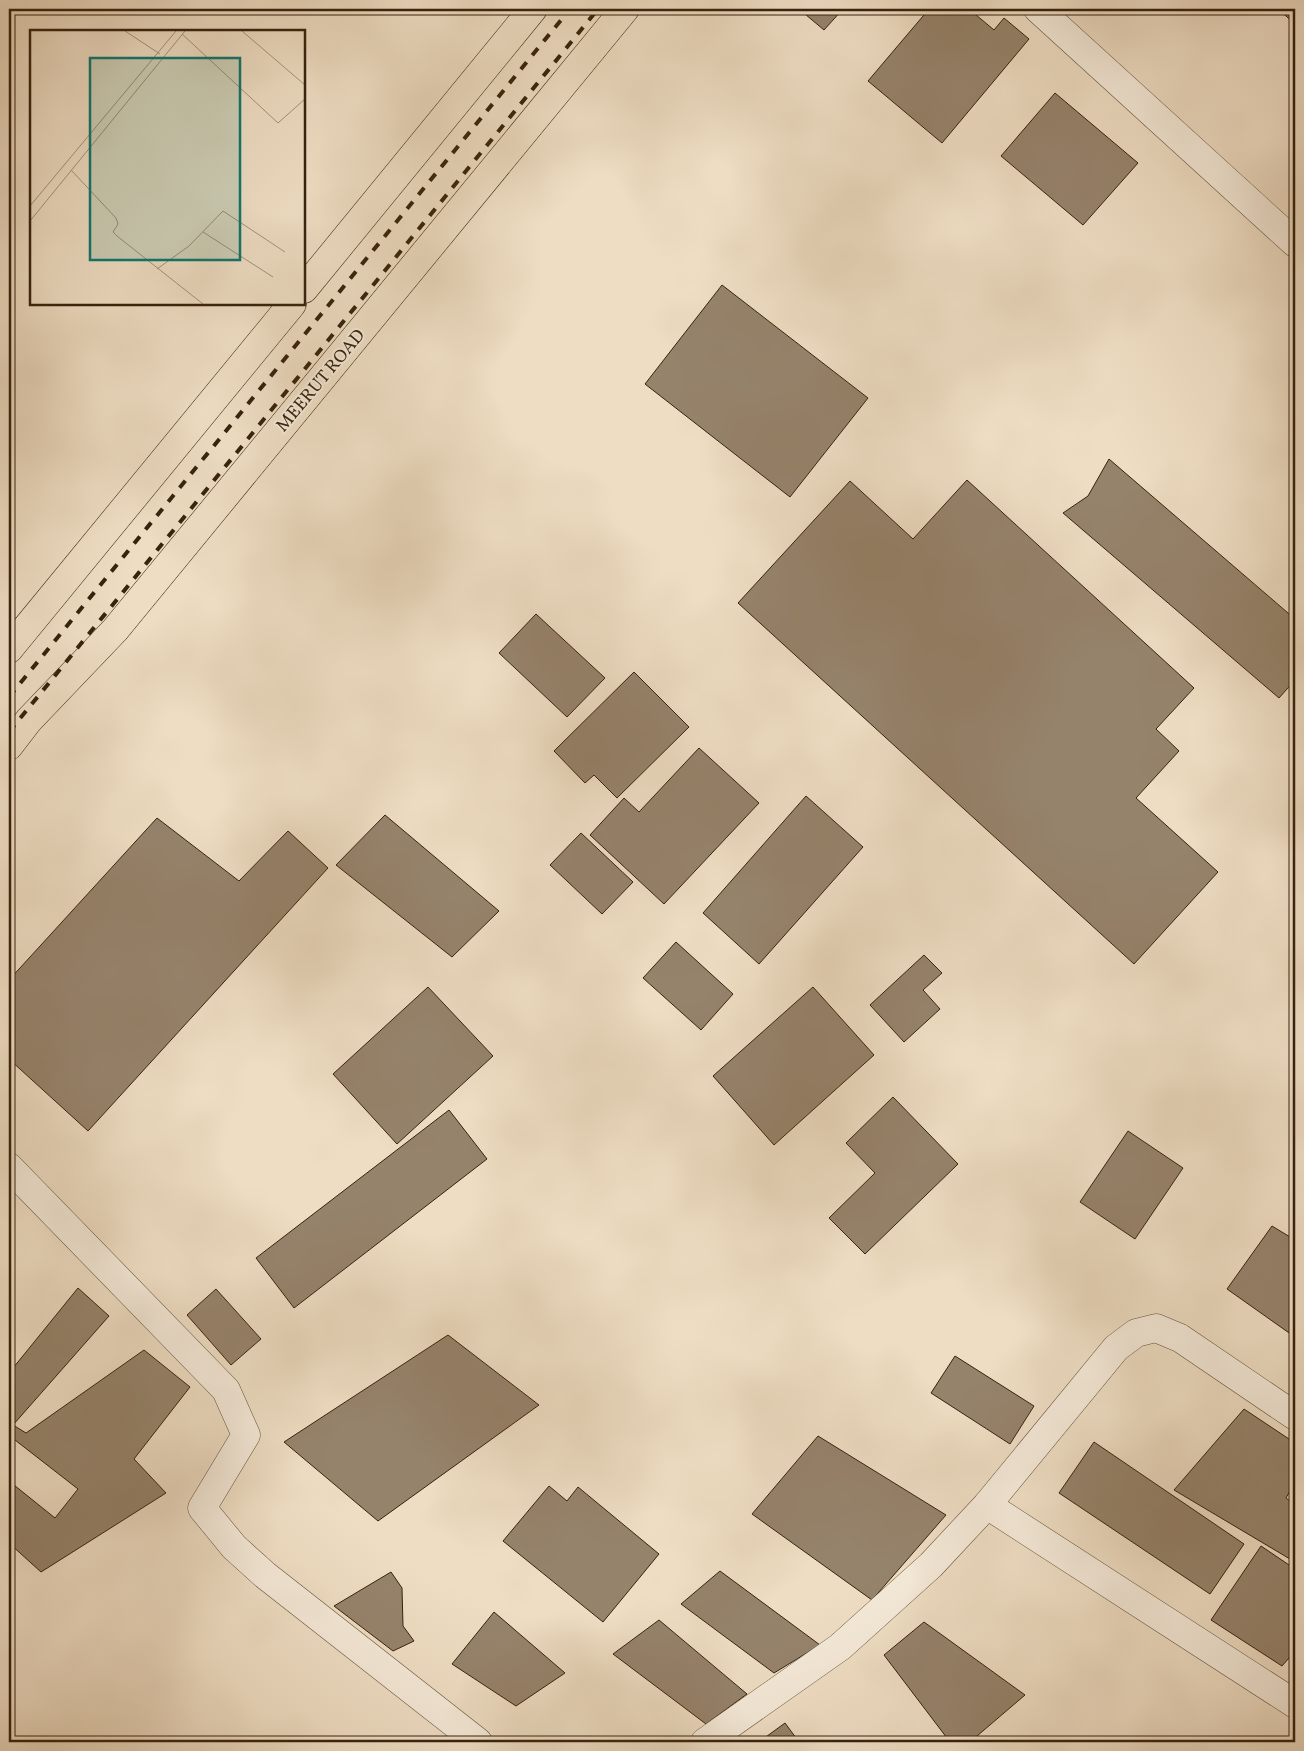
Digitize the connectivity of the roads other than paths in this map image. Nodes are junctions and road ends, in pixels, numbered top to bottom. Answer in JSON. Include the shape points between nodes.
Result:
{"nodes":[{"id":1,"x":533,"y":9,"type":"edge"},
{"id":2,"x":625,"y":9,"type":"edge"},
{"id":3,"x":1038,"y":9,"type":"edge"},
{"id":4,"x":1295,"y":243,"type":"edge"},
{"id":5,"x":305,"y":288,"type":"edge"},
{"id":6,"x":291,"y":305,"type":"edge"},
{"id":7,"x":9,"y":649,"type":"edge"},
{"id":8,"x":9,"y":746,"type":"edge"},
{"id":9,"x":9,"y":1167,"type":"edge"},
{"id":10,"x":1295,"y":1416,"type":"edge"},
{"id":11,"x":987,"y":1506,"type":"junction"},
{"id":12,"x":1295,"y":1704,"type":"edge"},
{"id":13,"x":478,"y":1742,"type":"edge"},
{"id":14,"x":706,"y":1742,"type":"edge"}],
"edges":[{"from":1,"to":5,"type":"highway"},
{"from":2,"to":8,"type":"highway","name":"MEERUT ROAD","via":[[121,622],[29,720]]},
{"from":3,"to":4,"type":"street"},
{"from":6,"to":7,"type":"highway"},
{"from":9,"to":13,"type":"street","via":[[226,1390],[246,1435],[202,1508],[234,1547],[265,1575]]},
{"from":10,"to":11,"type":"street","via":[[1180,1338],[1156,1328],[1136,1334],[1116,1348]]},
{"from":11,"to":12,"type":"street"},
{"from":11,"to":14,"type":"street","via":[[931,1565],[860,1631]]}]}
